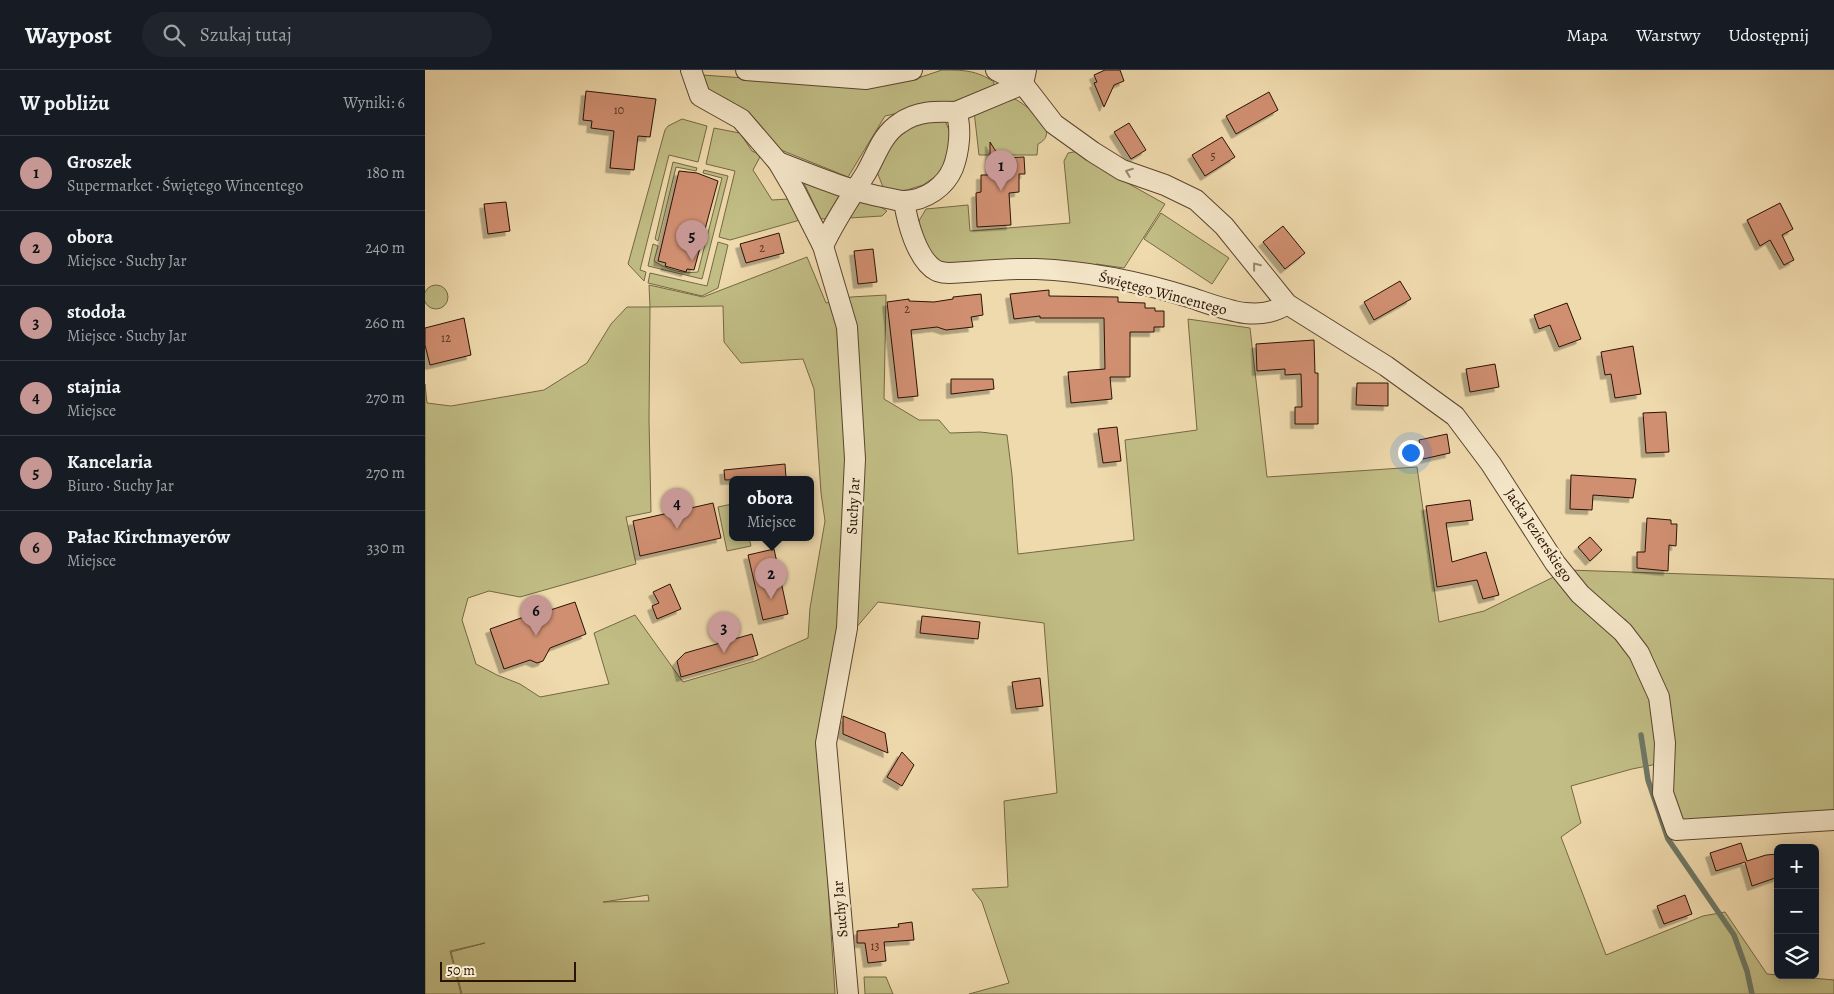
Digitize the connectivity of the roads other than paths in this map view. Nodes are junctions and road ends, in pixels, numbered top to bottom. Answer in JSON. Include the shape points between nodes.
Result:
{"nodes":[{"id":1,"x":691,"y":70,"type":"edge"},
{"id":2,"x":745,"y":70,"type":"edge"},
{"id":3,"x":912,"y":70,"type":"edge"},
{"id":4,"x":996,"y":70,"type":"edge"},
{"id":5,"x":807,"y":72,"type":"edge"},
{"id":6,"x":1025,"y":77,"type":"edge"},
{"id":7,"x":955,"y":112,"type":"junction"},
{"id":8,"x":778,"y":162,"type":"junction"},
{"id":9,"x":853,"y":190,"type":"junction"},
{"id":10,"x":904,"y":201,"type":"junction"},
{"id":11,"x":823,"y":246,"type":"junction"},
{"id":12,"x":1287,"y":304,"type":"junction"},
{"id":13,"x":1834,"y":820,"type":"edge"},
{"id":14,"x":848,"y":994,"type":"edge"}],
"edges":[{"from":1,"to":8,"type":"street","name":"Suchy Jar","via":[[700,96],[741,119]]},
{"from":2,"to":5,"type":"street"},
{"from":3,"to":5,"type":"street","via":[[866,78]]},
{"from":4,"to":6,"type":"street"},
{"from":6,"to":7,"type":"street"},
{"from":12,"to":6,"type":"street","one_way":true,"via":[[1224,226],[1196,200],[1123,170],[1054,124]]},
{"from":7,"to":9,"type":"street","via":[[915,115],[894,126]]},
{"from":7,"to":10,"type":"street","via":[[959,121],[957,159],[949,178],[929,194]]},
{"from":8,"to":9,"type":"street"},
{"from":8,"to":11,"type":"street","name":"Suchy Jar"},
{"from":9,"to":10,"type":"street"},
{"from":9,"to":11,"type":"street"},
{"from":10,"to":12,"type":"street","name":"Świętego Wincentego","via":[[912,237],[929,265],[949,274],[1035,269],[1116,278],[1235,312],[1273,312]]},
{"from":11,"to":14,"type":"street","name":"Suchy Jar","via":[[847,327],[855,459],[847,628],[826,743]]},
{"from":12,"to":13,"type":"street","name":"Jacka Jezierskiego","via":[[1386,366],[1455,416],[1491,464],[1555,563],[1580,594],[1623,632],[1639,653],[1659,697],[1665,743],[1663,793],[1676,830]]}]}
